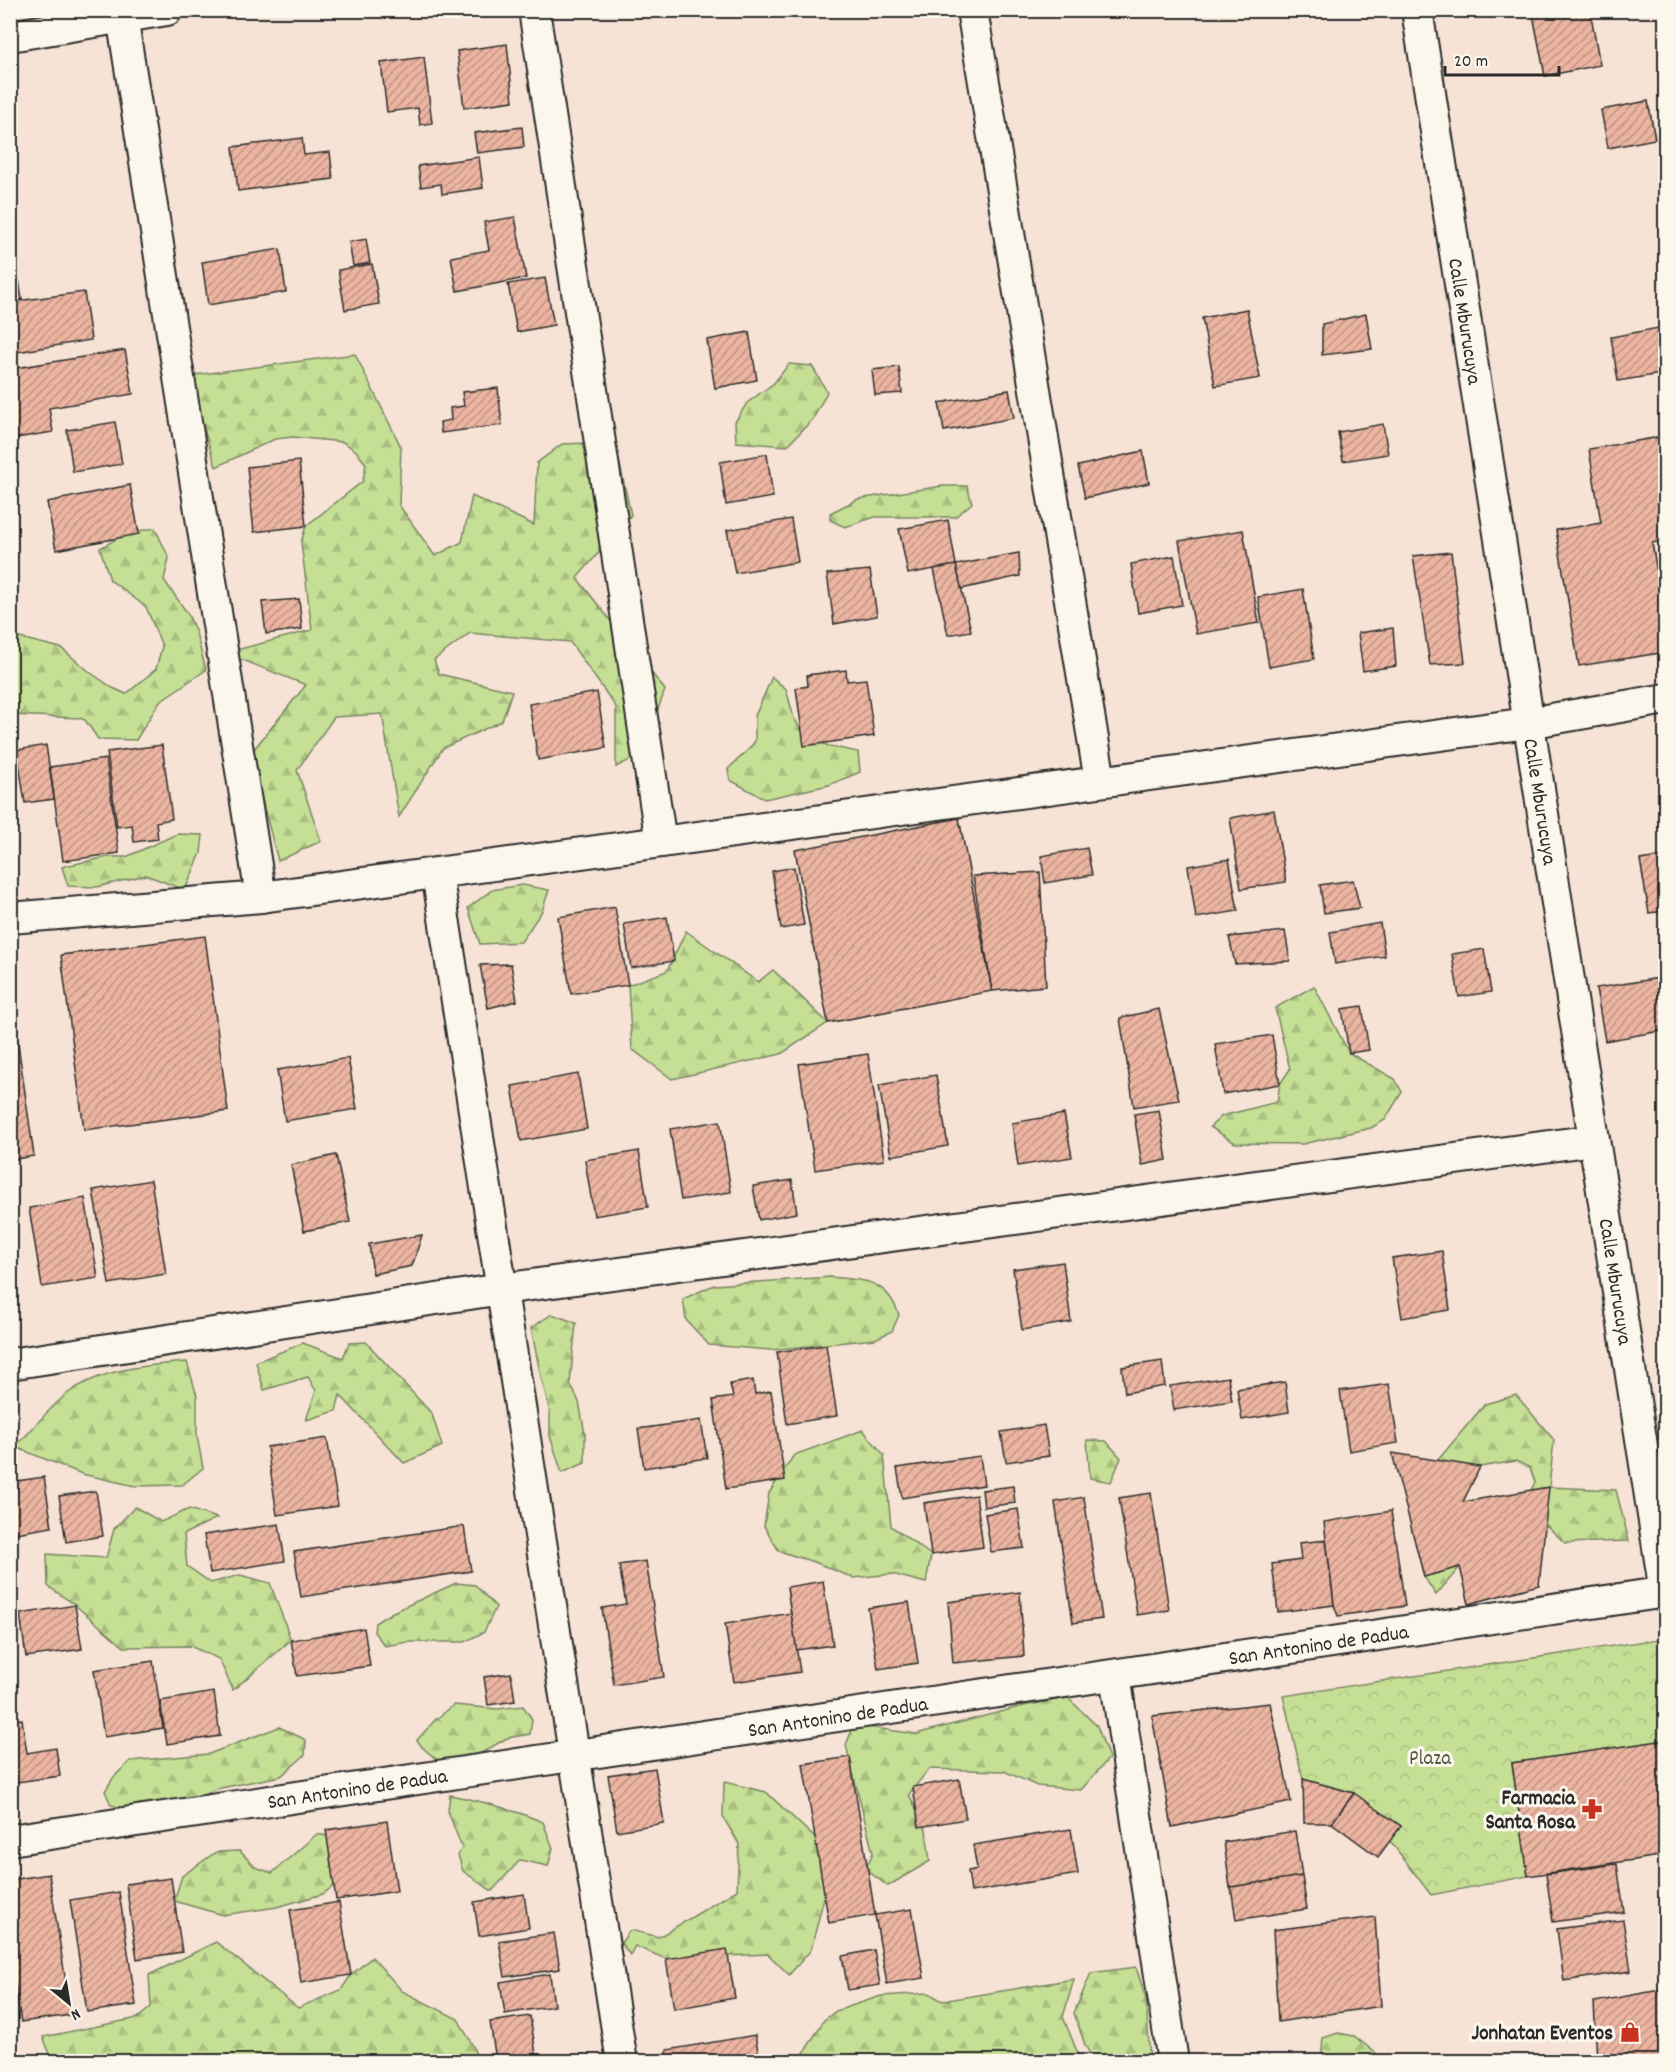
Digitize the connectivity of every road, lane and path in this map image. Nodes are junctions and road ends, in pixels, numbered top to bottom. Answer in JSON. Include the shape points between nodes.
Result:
{"nodes":[{"id":1,"x":167,"y":10,"type":"edge"},
{"id":2,"x":534,"y":10,"type":"edge"},
{"id":3,"x":972,"y":10,"type":"edge"},
{"id":4,"x":1417,"y":10,"type":"edge"},
{"id":5,"x":122,"y":14,"type":"edge"},
{"id":6,"x":10,"y":36,"type":"edge"},
{"id":7,"x":1665,"y":699,"type":"edge"},
{"id":8,"x":1528,"y":723,"type":"junction"},
{"id":9,"x":1100,"y":781,"type":"junction"},
{"id":10,"x":661,"y":842,"type":"junction"},
{"id":11,"x":437,"y":873,"type":"junction"},
{"id":12,"x":261,"y":897,"type":"junction"},
{"id":13,"x":10,"y":918,"type":"edge"},
{"id":14,"x":1594,"y":1140,"type":"junction"},
{"id":15,"x":502,"y":1288,"type":"junction"},
{"id":16,"x":10,"y":1364,"type":"edge"},
{"id":17,"x":1665,"y":1592,"type":"edge"},
{"id":18,"x":1115,"y":1675,"type":"junction"},
{"id":19,"x":575,"y":1756,"type":"junction"},
{"id":20,"x":10,"y":1840,"type":"edge"},
{"id":21,"x":622,"y":2061,"type":"edge"},
{"id":22,"x":1173,"y":2061,"type":"edge"}],
"edges":[{"from":1,"to":5,"type":"street"},
{"from":2,"to":10,"type":"street"},
{"from":3,"to":9,"type":"street"},
{"from":4,"to":8,"type":"street","name":"Calle Mburucuya"},
{"from":5,"to":6,"type":"street"},
{"from":5,"to":12,"type":"street"},
{"from":7,"to":8,"type":"street"},
{"from":8,"to":9,"type":"street"},
{"from":8,"to":14,"type":"street","name":"Calle Mburucuya"},
{"from":9,"to":10,"type":"street"},
{"from":10,"to":11,"type":"street"},
{"from":11,"to":12,"type":"street"},
{"from":11,"to":15,"type":"street"},
{"from":12,"to":13,"type":"street"},
{"from":14,"to":15,"type":"street"},
{"from":14,"to":17,"type":"street","name":"Calle Mburucuya"},
{"from":15,"to":16,"type":"street"},
{"from":15,"to":19,"type":"street"},
{"from":17,"to":18,"type":"street","name":"San Antonino de Padua"},
{"from":18,"to":19,"type":"street","name":"San Antonino de Padua"},
{"from":18,"to":22,"type":"street"},
{"from":19,"to":20,"type":"street","name":"San Antonino de Padua"},
{"from":19,"to":21,"type":"street"}]}
